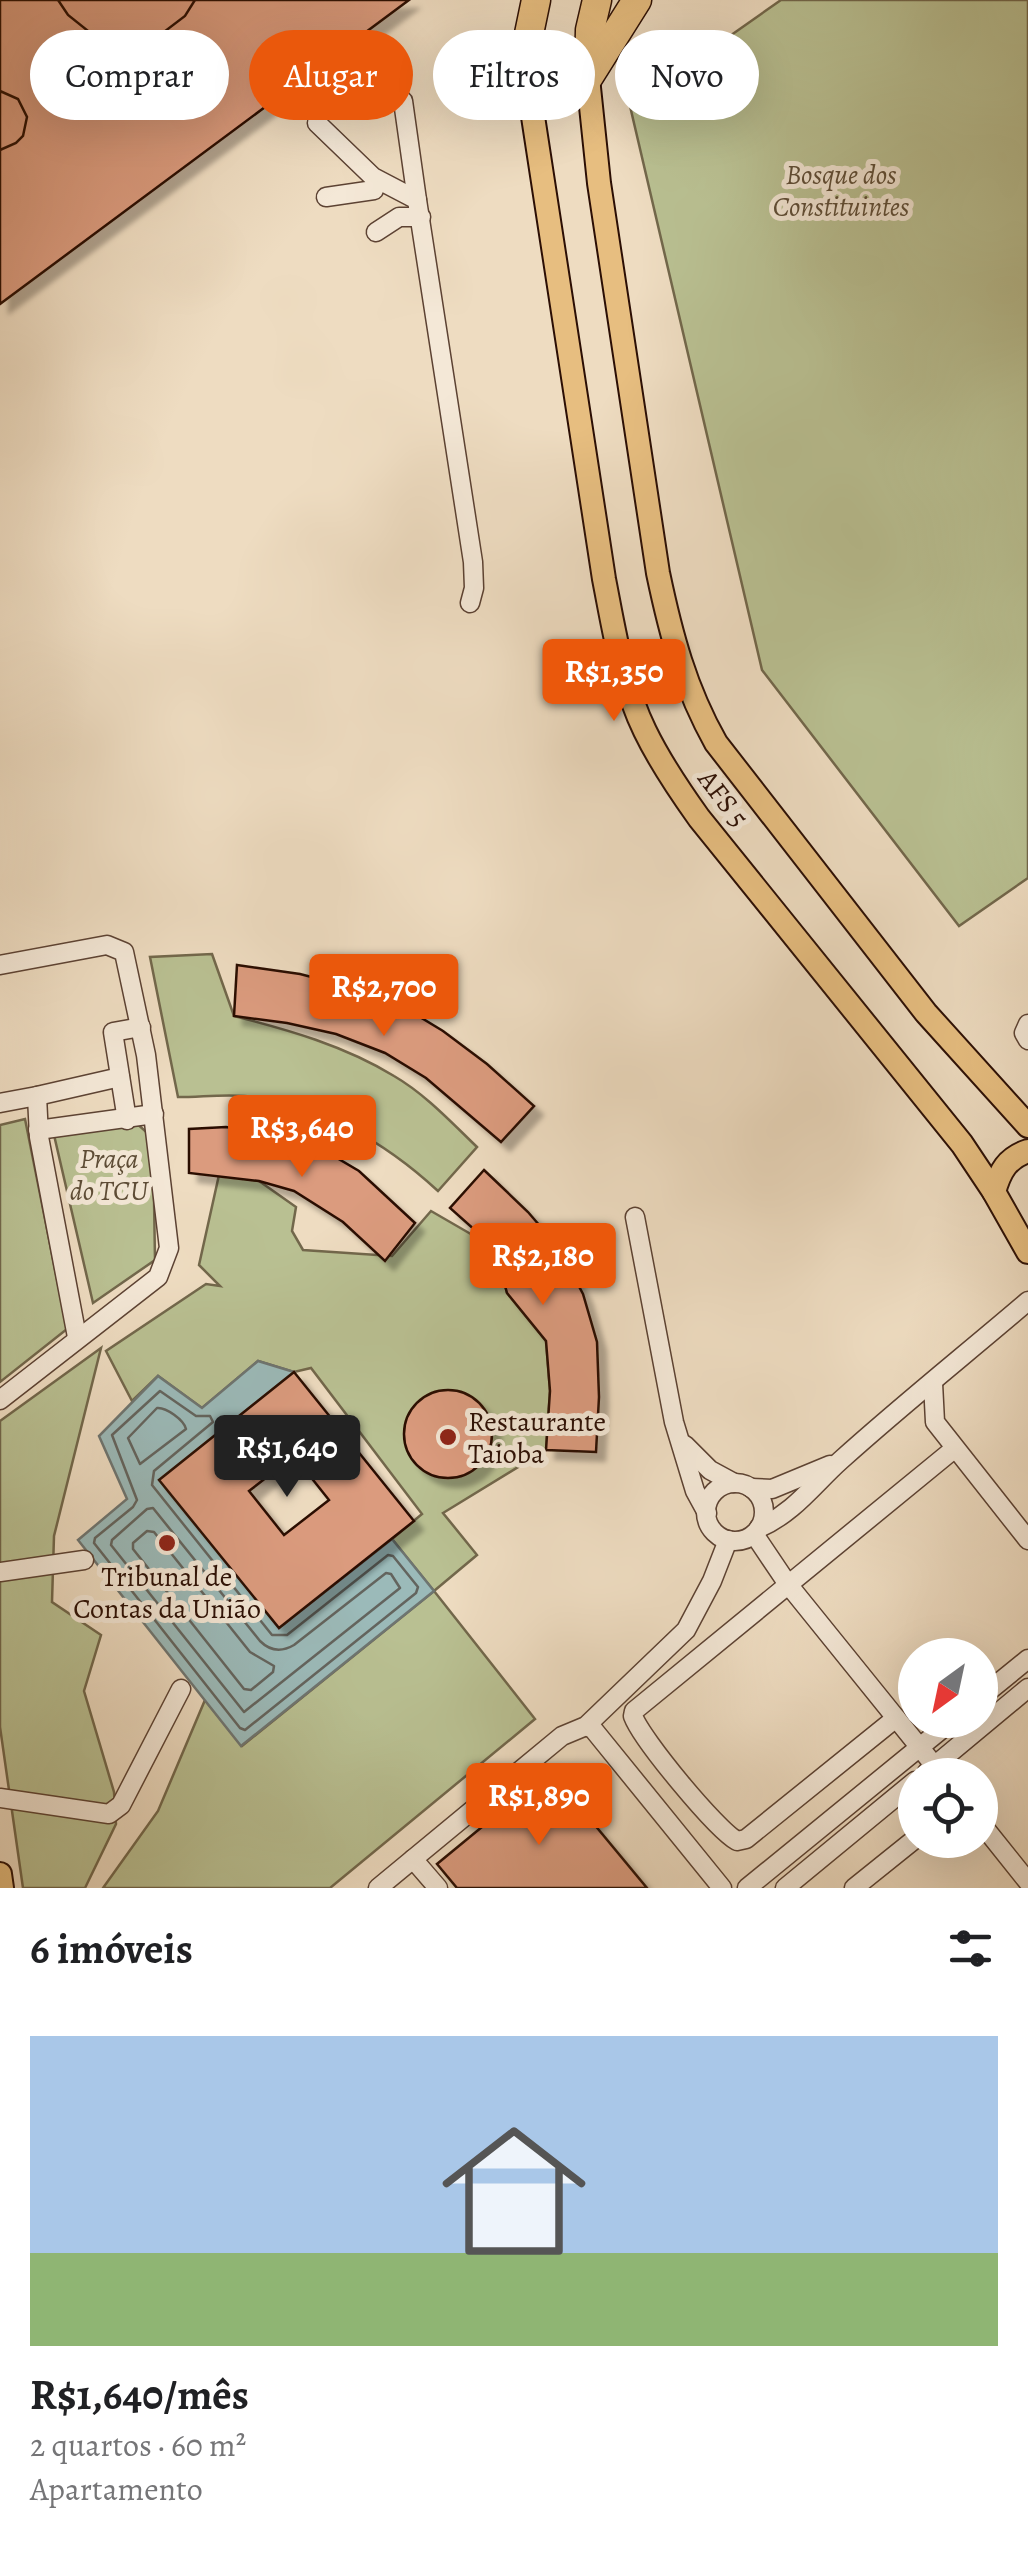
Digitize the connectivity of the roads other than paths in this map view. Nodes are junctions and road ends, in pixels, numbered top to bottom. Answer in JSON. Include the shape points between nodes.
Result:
{"nodes":[{"id":1,"x":513,"y":0,"type":"edge"},
{"id":2,"x":536,"y":0,"type":"edge"},
{"id":3,"x":596,"y":0,"type":"edge"},
{"id":4,"x":637,"y":0,"type":"edge"},
{"id":5,"x":519,"y":30,"type":"edge"},
{"id":6,"x":530,"y":30,"type":"edge"},
{"id":7,"x":590,"y":30,"type":"edge"},
{"id":8,"x":595,"y":67,"type":"edge"},
{"id":9,"x":406,"y":120,"type":"edge"},
{"id":10,"x":534,"y":120,"type":"edge"},
{"id":11,"x":592,"y":120,"type":"edge"},
{"id":12,"x":317,"y":123,"type":"dead end"},
{"id":13,"x":374,"y":190,"type":"dead end"},
{"id":14,"x":326,"y":197,"type":"dead end"},
{"id":15,"x":419,"y":208,"type":"junction"},
{"id":16,"x":376,"y":232,"type":"dead end"},
{"id":17,"x":470,"y":603,"type":"dead end"},
{"id":18,"x":0,"y":965,"type":"edge"},
{"id":19,"x":1028,"y":1024,"type":"edge"},
{"id":20,"x":140,"y":1027,"type":"junction"},
{"id":21,"x":1028,"y":1040,"type":"edge"},
{"id":22,"x":120,"y":1077,"type":"junction"},
{"id":23,"x":38,"y":1096,"type":"junction"},
{"id":24,"x":0,"y":1103,"type":"edge"},
{"id":25,"x":154,"y":1114,"type":"junction"},
{"id":26,"x":128,"y":1120,"type":"junction"},
{"id":27,"x":1028,"y":1126,"type":"edge"},
{"id":28,"x":38,"y":1130,"type":"junction"},
{"id":29,"x":1028,"y":1151,"type":"edge"},
{"id":30,"x":994,"y":1192,"type":"junction"},
{"id":31,"x":635,"y":1217,"type":"dead end"},
{"id":32,"x":1028,"y":1252,"type":"edge"},
{"id":33,"x":1028,"y":1301,"type":"edge"},
{"id":34,"x":77,"y":1337,"type":"junction"},
{"id":35,"x":933,"y":1382,"type":"junction"},
{"id":36,"x":0,"y":1400,"type":"edge"},
{"id":37,"x":674,"y":1422,"type":"junction"},
{"id":38,"x":954,"y":1449,"type":"junction"},
{"id":39,"x":840,"y":1461,"type":"junction"},
{"id":40,"x":742,"y":1485,"type":"junction"},
{"id":41,"x":706,"y":1514,"type":"junction"},
{"id":42,"x":756,"y":1531,"type":"junction"},
{"id":43,"x":728,"y":1540,"type":"junction"},
{"id":44,"x":1028,"y":1540,"type":"edge"},
{"id":45,"x":84,"y":1560,"type":"dead end"},
{"id":46,"x":0,"y":1572,"type":"edge"},
{"id":47,"x":787,"y":1583,"type":"junction"},
{"id":48,"x":1028,"y":1659,"type":"edge"},
{"id":49,"x":998,"y":1683,"type":"edge"},
{"id":50,"x":1028,"y":1688,"type":"edge"},
{"id":51,"x":181,"y":1689,"type":"dead end"},
{"id":52,"x":896,"y":1718,"type":"junction"},
{"id":53,"x":586,"y":1726,"type":"junction"},
{"id":54,"x":931,"y":1738,"type":"edge"},
{"id":55,"x":920,"y":1747,"type":"junction"},
{"id":56,"x":926,"y":1758,"type":"edge"},
{"id":57,"x":949,"y":1758,"type":"edge"},
{"id":58,"x":898,"y":1795,"type":"edge"},
{"id":59,"x":0,"y":1798,"type":"edge"},
{"id":60,"x":998,"y":1844,"type":"edge"},
{"id":61,"x":898,"y":1853,"type":"edge"},
{"id":62,"x":413,"y":1859,"type":"junction"},
{"id":63,"x":0,"y":1874,"type":"edge"},
{"id":64,"x":1028,"y":1882,"type":"edge"},
{"id":65,"x":2,"y":1888,"type":"edge"},
{"id":66,"x":378,"y":1888,"type":"edge"},
{"id":67,"x":438,"y":1888,"type":"edge"},
{"id":68,"x":722,"y":1888,"type":"edge"},
{"id":69,"x":747,"y":1888,"type":"edge"},
{"id":70,"x":785,"y":1888,"type":"edge"},
{"id":71,"x":854,"y":1888,"type":"edge"}],
"edges":[{"from":1,"to":5,"type":"highway"},
{"from":2,"to":6,"type":"highway"},
{"from":3,"to":7,"type":"highway"},
{"from":4,"to":8,"type":"highway"},
{"from":9,"to":15,"type":"lane"},
{"from":10,"to":30,"type":"main road","name":"AFS 5","via":[[604,579],[620,662],[643,727],[699,818]]},
{"from":11,"to":27,"type":"main road","name":"AFS 5","via":[[658,573],[694,703],[716,743],[926,1013]]},
{"from":12,"to":15,"type":"lane","via":[[373,177]]},
{"from":13,"to":14,"type":"lane"},
{"from":15,"to":16,"type":"lane"},
{"from":15,"to":17,"type":"lane","via":[[473,562]]},
{"from":18,"to":20,"type":"lane","via":[[114,945],[124,952]]},
{"from":19,"to":21,"type":"lane"},
{"from":20,"to":22,"type":"lane","via":[[113,1032]]},
{"from":20,"to":25,"type":"lane"},
{"from":22,"to":23,"type":"lane"},
{"from":22,"to":26,"type":"lane"},
{"from":23,"to":24,"type":"lane"},
{"from":23,"to":28,"type":"lane"},
{"from":25,"to":26,"type":"lane"},
{"from":25,"to":34,"type":"lane","via":[[167,1260],[158,1277]]},
{"from":26,"to":28,"type":"lane"},
{"from":28,"to":34,"type":"lane"},
{"from":29,"to":30,"type":"main road","via":[[1006,1164]]},
{"from":30,"to":32,"type":"main road","name":"AFS 5"},
{"from":31,"to":37,"type":"lane"},
{"from":33,"to":35,"type":"lane"},
{"from":34,"to":36,"type":"lane"},
{"from":35,"to":38,"type":"lane","via":[[935,1422]]},
{"from":35,"to":39,"type":"lane"},
{"from":37,"to":40,"type":"lane","via":[[687,1450]]},
{"from":37,"to":41,"type":"lane"},
{"from":38,"to":44,"type":"lane"},
{"from":38,"to":47,"type":"lane"},
{"from":39,"to":40,"type":"lane","via":[[772,1489]]},
{"from":39,"to":42,"type":"lane","via":[[793,1508]]},
{"from":40,"to":41,"type":"lane","via":[[717,1490]]},
{"from":40,"to":42,"type":"lane","via":[[762,1502]]},
{"from":41,"to":43,"type":"lane"},
{"from":42,"to":43,"type":"lane"},
{"from":42,"to":47,"type":"lane"},
{"from":43,"to":53,"type":"lane","via":[[686,1630]]},
{"from":45,"to":46,"type":"lane"},
{"from":47,"to":52,"type":"lane"},
{"from":47,"to":52,"type":"lane","via":[[634,1711],[633,1720],[654,1749],[738,1841]]},
{"from":48,"to":49,"type":"lane"},
{"from":50,"to":57,"type":"lane"},
{"from":51,"to":59,"type":"lane","via":[[121,1805],[109,1814]]},
{"from":52,"to":55,"type":"lane"},
{"from":53,"to":62,"type":"lane","via":[[562,1736]]},
{"from":53,"to":68,"type":"lane"},
{"from":54,"to":55,"type":"lane"},
{"from":55,"to":56,"type":"lane"},
{"from":55,"to":69,"type":"lane"},
{"from":58,"to":70,"type":"lane"},
{"from":60,"to":64,"type":"lane"},
{"from":61,"to":71,"type":"lane"},
{"from":62,"to":66,"type":"lane"},
{"from":62,"to":67,"type":"lane"},
{"from":63,"to":65,"type":"main road"}]}
